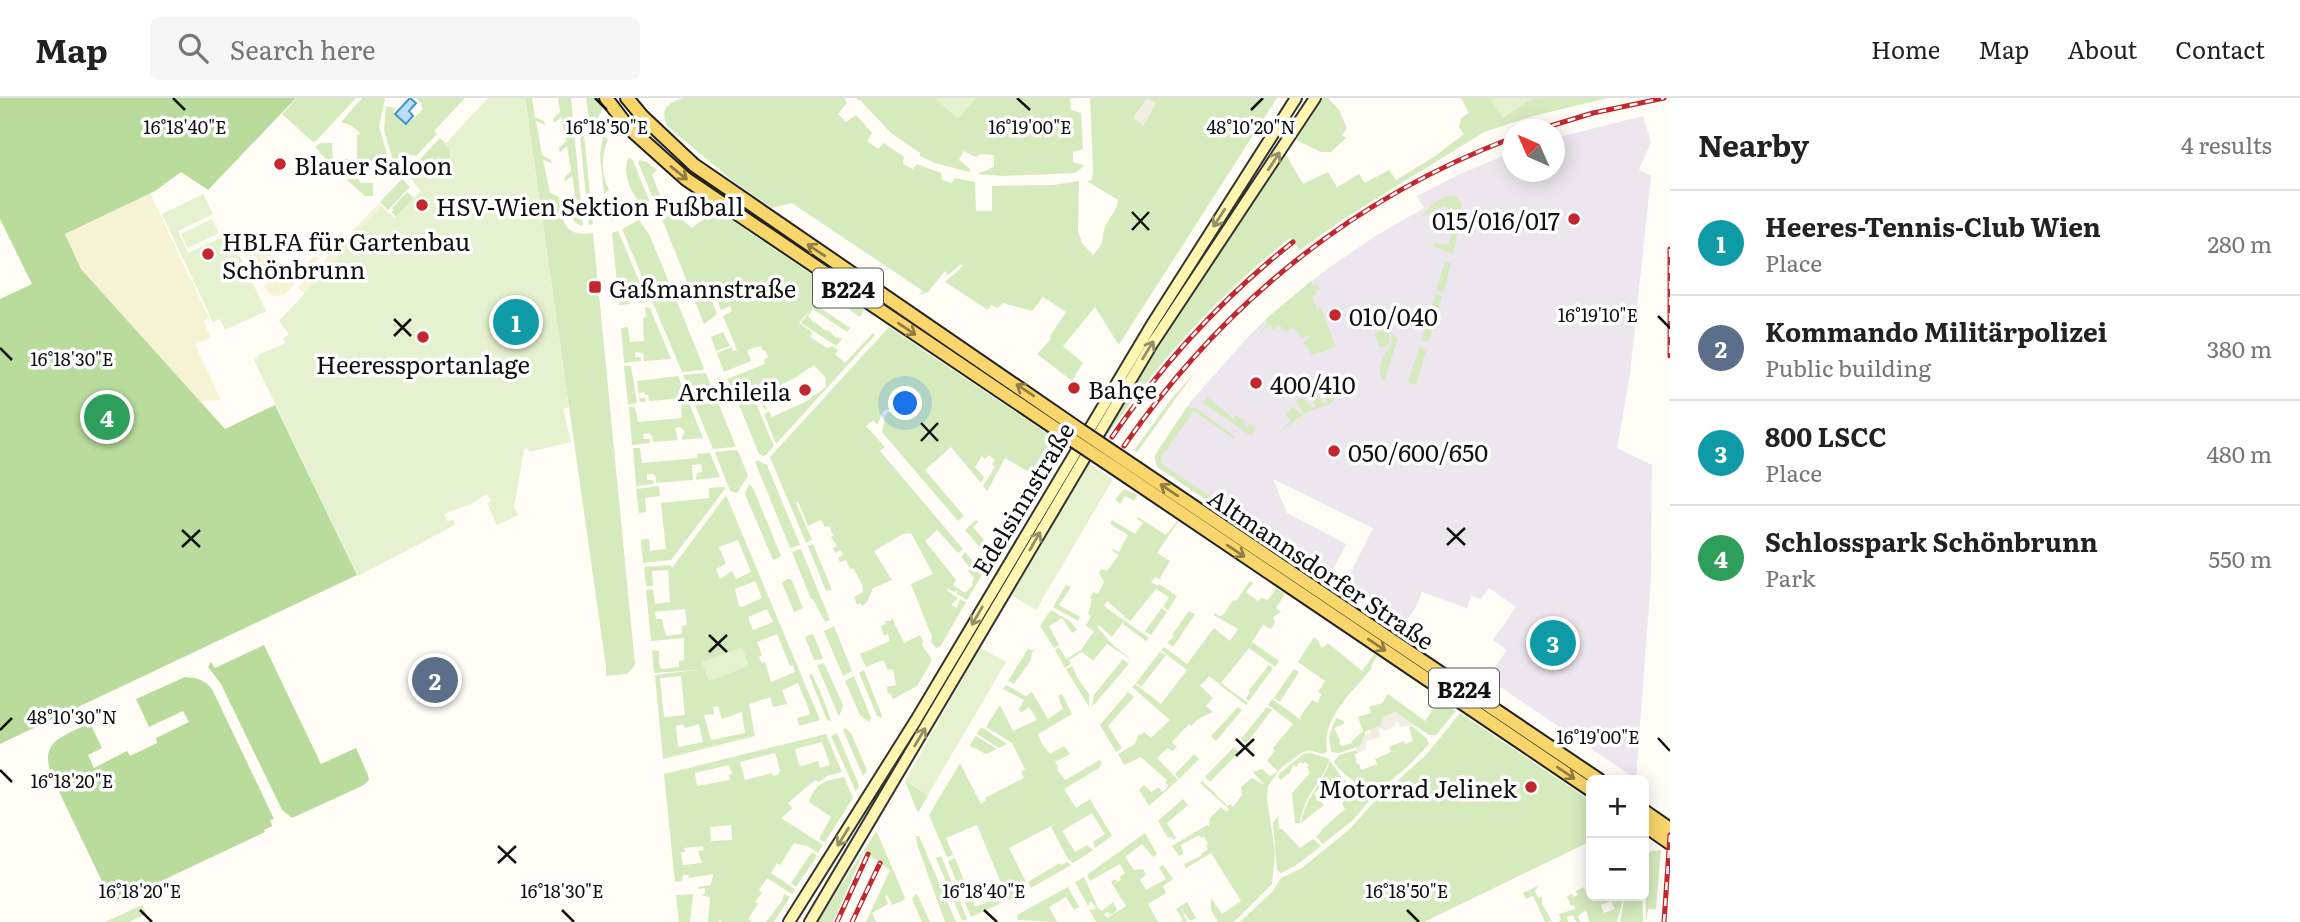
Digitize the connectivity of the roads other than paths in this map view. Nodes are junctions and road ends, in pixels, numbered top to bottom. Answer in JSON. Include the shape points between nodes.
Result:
{"nodes":[{"id":1,"x":606,"y":98,"type":"edge"},
{"id":2,"x":626,"y":98,"type":"edge"},
{"id":3,"x":1296,"y":98,"type":"edge"},
{"id":4,"x":1315,"y":98,"type":"edge"},
{"id":5,"x":1077,"y":435,"type":"junction"},
{"id":6,"x":1122,"y":466,"type":"junction"},
{"id":7,"x":1591,"y":775,"type":"edge"},
{"id":8,"x":1586,"y":787,"type":"edge"},
{"id":9,"x":1649,"y":814,"type":"edge"},
{"id":10,"x":1649,"y":828,"type":"edge"},
{"id":11,"x":1670,"y":829,"type":"edge"},
{"id":12,"x":1670,"y":843,"type":"edge"},
{"id":13,"x":789,"y":922,"type":"edge"},
{"id":14,"x":810,"y":922,"type":"edge"}],
"edges":[{"from":1,"to":5,"type":"main road","number":"B224","one_way":true,"via":[[628,128],[686,178]]},
{"from":5,"to":2,"type":"main road","number":"B224","one_way":true,"via":[[694,165]]},
{"from":3,"to":13,"type":"main road","name":"Edelsinnstraße","one_way":true,"via":[[1144,337],[916,720]]},
{"from":14,"to":4,"type":"main road","name":"Edelsinnstraße","one_way":true,"via":[[1139,365]]},
{"from":5,"to":6,"type":"main road","number":"B224","bridge":true},
{"from":7,"to":6,"type":"main road","name":"Altmannsdorfer Straße","number":"B224","one_way":true},
{"from":6,"to":8,"type":"main road","name":"Altmannsdorfer Straße","number":"B224","one_way":true},
{"from":9,"to":11,"type":"main road"},
{"from":10,"to":12,"type":"main road"}]}
